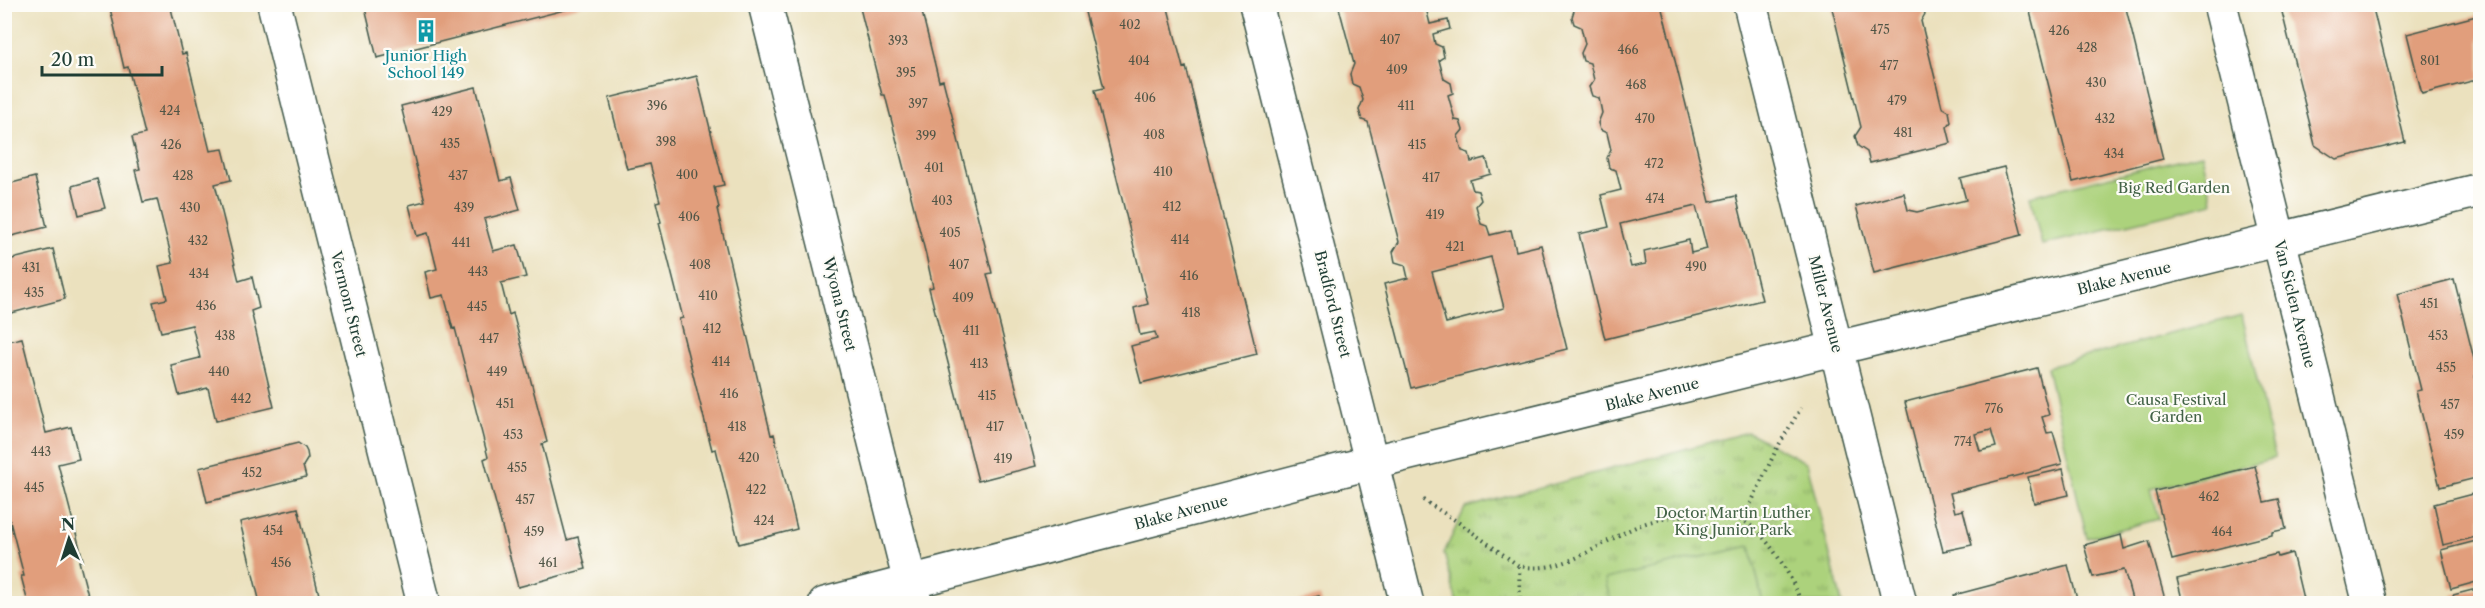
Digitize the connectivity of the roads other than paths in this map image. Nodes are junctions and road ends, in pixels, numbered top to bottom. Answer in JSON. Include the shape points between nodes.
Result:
{"nodes":[{"id":1,"x":274,"y":4,"type":"edge"},
{"id":2,"x":765,"y":4,"type":"edge"},
{"id":3,"x":1257,"y":4,"type":"edge"},
{"id":4,"x":1750,"y":4,"type":"edge"},
{"id":5,"x":2220,"y":4,"type":"edge"},
{"id":6,"x":2481,"y":190,"type":"edge"},
{"id":7,"x":2279,"y":240,"type":"junction"},
{"id":8,"x":1837,"y":348,"type":"junction"},
{"id":9,"x":1373,"y":462,"type":"junction"},
{"id":10,"x":913,"y":593,"type":"edge"},
{"id":11,"x":424,"y":603,"type":"edge"},
{"id":12,"x":825,"y":603,"type":"edge"},
{"id":13,"x":1407,"y":603,"type":"edge"},
{"id":14,"x":1900,"y":603,"type":"edge"},
{"id":15,"x":2370,"y":603,"type":"edge"}],
"edges":[{"from":1,"to":11,"type":"street","name":"Vermont Street"},
{"from":2,"to":10,"type":"street","name":"Wyona Street"},
{"from":3,"to":9,"type":"street","name":"Bradford Street"},
{"from":4,"to":8,"type":"street","name":"Miller Avenue"},
{"from":5,"to":7,"type":"street","name":"Van Siclen Avenue"},
{"from":6,"to":7,"type":"street","name":"Blake Avenue"},
{"from":7,"to":8,"type":"street","name":"Blake Avenue"},
{"from":7,"to":15,"type":"street","name":"Van Siclen Avenue"},
{"from":8,"to":9,"type":"street","name":"Blake Avenue"},
{"from":8,"to":14,"type":"street","name":"Miller Avenue"},
{"from":9,"to":10,"type":"street","name":"Blake Avenue"},
{"from":9,"to":13,"type":"street","name":"Bradford Street"},
{"from":10,"to":12,"type":"street","name":"Blake Avenue"}]}
